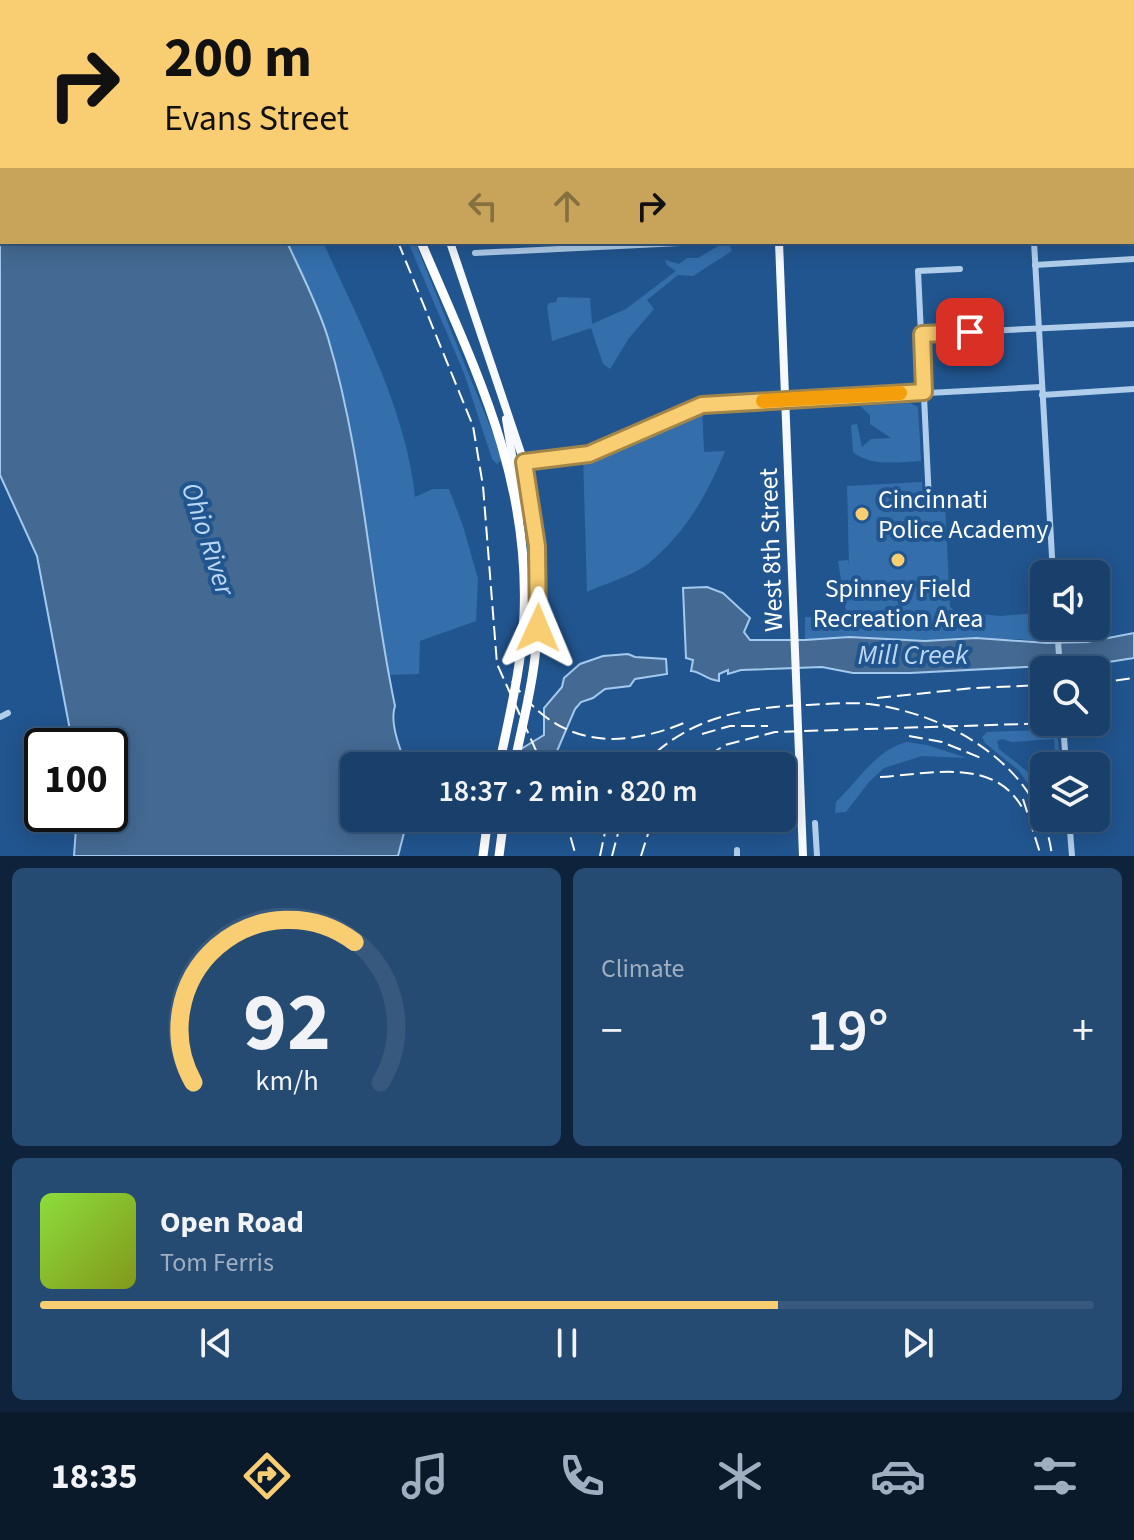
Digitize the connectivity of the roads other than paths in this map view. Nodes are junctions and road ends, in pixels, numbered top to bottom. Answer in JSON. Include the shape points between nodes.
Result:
{"nodes":[{"id":1,"x":422,"y":244,"type":"edge"},
{"id":2,"x":428,"y":244,"type":"edge"},
{"id":3,"x":451,"y":244,"type":"edge"},
{"id":4,"x":457,"y":244,"type":"edge"},
{"id":5,"x":515,"y":244,"type":"edge"},
{"id":6,"x":588,"y":244,"type":"edge"},
{"id":7,"x":779,"y":244,"type":"edge"},
{"id":8,"x":1034,"y":244,"type":"edge"},
{"id":9,"x":516,"y":251,"type":"junction"},
{"id":10,"x":475,"y":253,"type":"dead end"},
{"id":11,"x":1134,"y":259,"type":"edge"},
{"id":12,"x":1033,"y":265,"type":"junction"},
{"id":13,"x":960,"y":269,"type":"dead end"},
{"id":14,"x":461,"y":274,"type":"junction"},
{"id":15,"x":457,"y":323,"type":"junction"},
{"id":16,"x":1134,"y":324,"type":"edge"},
{"id":17,"x":1038,"y":330,"type":"junction"},
{"id":18,"x":922,"y":334,"type":"junction"},
{"id":19,"x":1134,"y":389,"type":"edge"},
{"id":20,"x":1041,"y":391,"type":"junction"},
{"id":21,"x":924,"y":392,"type":"junction"},
{"id":22,"x":503,"y":403,"type":"junction"},
{"id":23,"x":524,"y":462,"type":"junction"},
{"id":24,"x":929,"y":501,"type":"dead end"},
{"id":25,"x":518,"y":503,"type":"junction"},
{"id":26,"x":1052,"y":560,"type":"edge"},
{"id":27,"x":8,"y":713,"type":"dead end"},
{"id":28,"x":0,"y":717,"type":"edge"},
{"id":29,"x":502,"y":752,"type":"edge"},
{"id":30,"x":517,"y":752,"type":"edge"},
{"id":31,"x":815,"y":823,"type":"dead end"},
{"id":32,"x":486,"y":832,"type":"edge"},
{"id":33,"x":502,"y":832,"type":"edge"},
{"id":34,"x":1070,"y":832,"type":"edge"},
{"id":35,"x":483,"y":856,"type":"edge"},
{"id":36,"x":499,"y":856,"type":"edge"},
{"id":37,"x":803,"y":856,"type":"edge"},
{"id":38,"x":817,"y":856,"type":"edge"},
{"id":39,"x":1072,"y":856,"type":"edge"}],
"edges":[{"from":1,"to":15,"type":"highway"},
{"from":2,"to":15,"type":"highway"},
{"from":3,"to":14,"type":"main road"},
{"from":4,"to":14,"type":"main road"},
{"from":5,"to":9,"type":"street"},
{"from":6,"to":9,"type":"street"},
{"from":7,"to":37,"type":"main road","name":"West 8th Street"},
{"from":8,"to":12,"type":"street"},
{"from":9,"to":10,"type":"street"},
{"from":11,"to":12,"type":"street"},
{"from":12,"to":17,"type":"street"},
{"from":13,"to":18,"type":"street","via":[[918,271]]},
{"from":14,"to":22,"type":"main road"},
{"from":15,"to":25,"type":"highway","via":[[497,425]]},
{"from":16,"to":17,"type":"street"},
{"from":17,"to":18,"type":"street"},
{"from":17,"to":20,"type":"street"},
{"from":18,"to":21,"type":"street"},
{"from":19,"to":20,"type":"street"},
{"from":20,"to":21,"type":"street"},
{"from":20,"to":26,"type":"street"},
{"from":21,"to":23,"type":"street","via":[[702,405],[589,454]]},
{"from":21,"to":24,"type":"street"},
{"from":22,"to":23,"type":"main road"},
{"from":22,"to":25,"type":"main road"},
{"from":23,"to":30,"type":"highway","via":[[537,546],[538,628]]},
{"from":25,"to":29,"type":"highway","via":[[524,619]]},
{"from":27,"to":28,"type":"street"},
{"from":31,"to":38,"type":"street"},
{"from":32,"to":35,"type":"highway"},
{"from":33,"to":36,"type":"highway"},
{"from":34,"to":39,"type":"street"}]}
